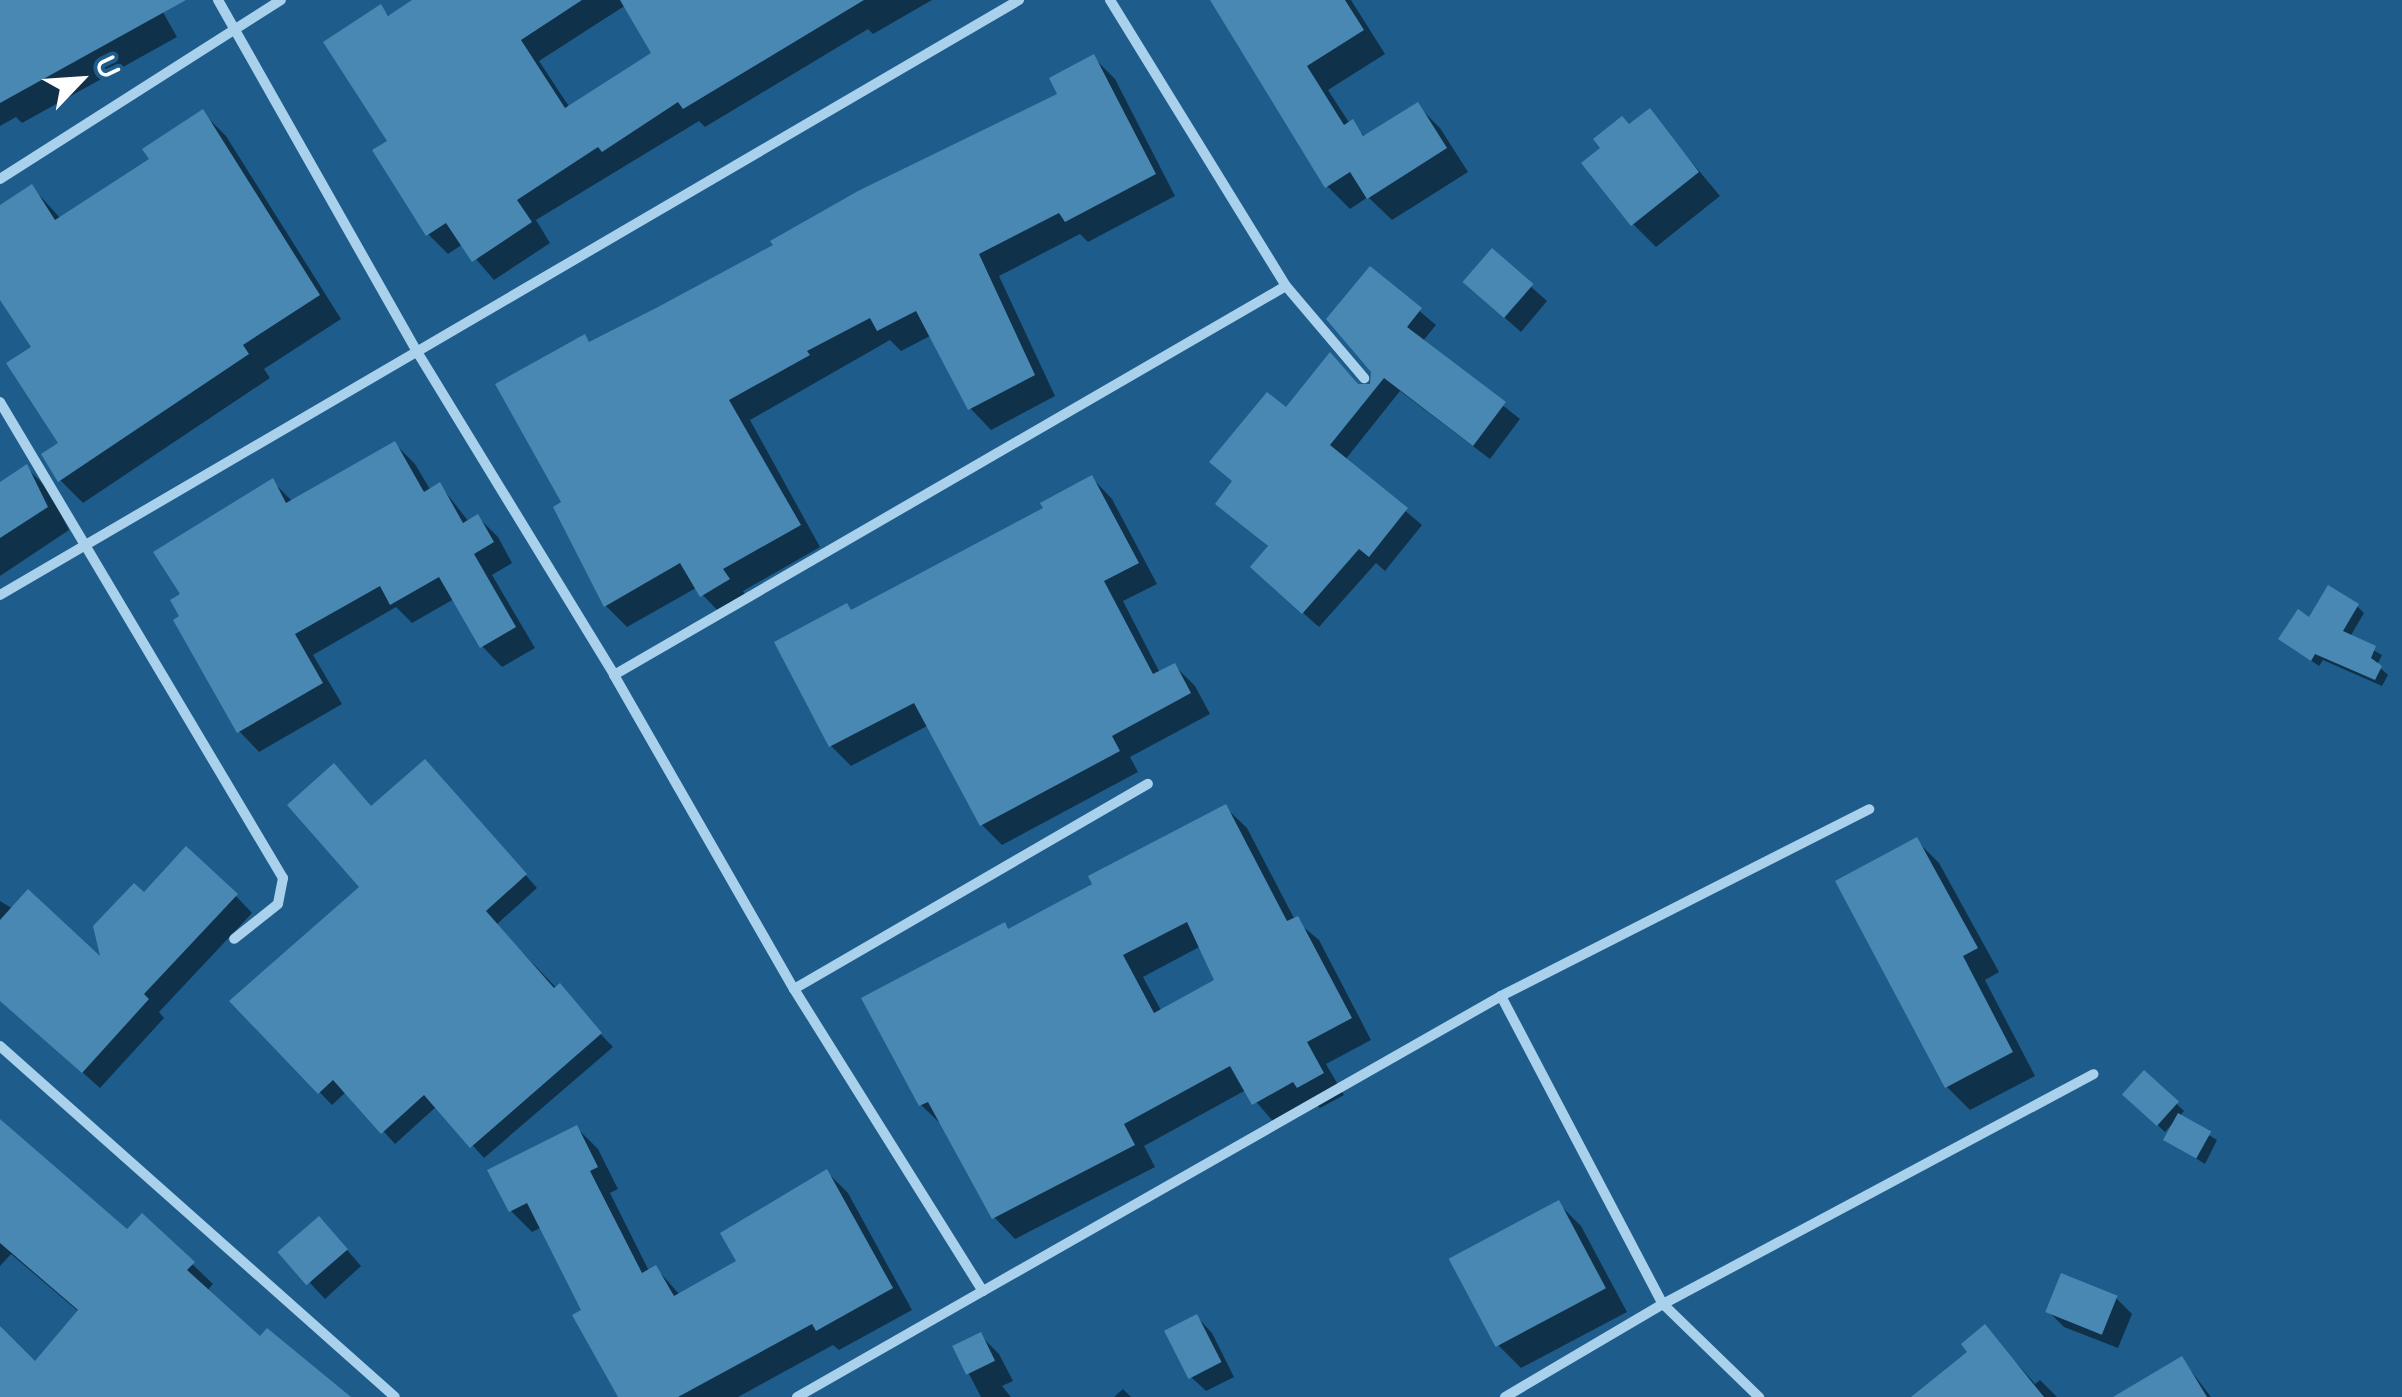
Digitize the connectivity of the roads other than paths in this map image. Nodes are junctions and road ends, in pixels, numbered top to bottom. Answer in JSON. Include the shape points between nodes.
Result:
{"nodes":[{"id":1,"x":218,"y":0,"type":"edge"},
{"id":2,"x":280,"y":0,"type":"edge"},
{"id":3,"x":1019,"y":0,"type":"edge"},
{"id":4,"x":1110,"y":0,"type":"edge"},
{"id":5,"x":235,"y":28,"type":"junction"},
{"id":6,"x":0,"y":179,"type":"edge"},
{"id":7,"x":1286,"y":286,"type":"junction"},
{"id":8,"x":416,"y":350,"type":"junction"},
{"id":9,"x":1364,"y":378,"type":"dead end"},
{"id":10,"x":0,"y":402,"type":"edge"},
{"id":11,"x":87,"y":544,"type":"junction"},
{"id":12,"x":0,"y":595,"type":"edge"},
{"id":13,"x":614,"y":675,"type":"junction"},
{"id":14,"x":1148,"y":784,"type":"dead end"},
{"id":15,"x":1870,"y":809,"type":"dead end"},
{"id":16,"x":234,"y":939,"type":"dead end"},
{"id":17,"x":794,"y":989,"type":"junction"},
{"id":18,"x":1501,"y":996,"type":"junction"},
{"id":19,"x":0,"y":1046,"type":"edge"},
{"id":20,"x":2093,"y":1074,"type":"dead end"},
{"id":21,"x":983,"y":1291,"type":"junction"},
{"id":22,"x":1664,"y":1304,"type":"junction"},
{"id":23,"x":396,"y":1397,"type":"edge"},
{"id":24,"x":798,"y":1397,"type":"edge"},
{"id":25,"x":1506,"y":1397,"type":"edge"},
{"id":26,"x":1759,"y":1397,"type":"edge"}],
"edges":[{"from":1,"to":5,"type":"street"},
{"from":2,"to":5,"type":"street"},
{"from":3,"to":8,"type":"street"},
{"from":4,"to":7,"type":"street"},
{"from":5,"to":6,"type":"street"},
{"from":5,"to":8,"type":"street"},
{"from":7,"to":9,"type":"street"},
{"from":7,"to":13,"type":"street"},
{"from":8,"to":11,"type":"street"},
{"from":8,"to":13,"type":"street"},
{"from":10,"to":11,"type":"street"},
{"from":11,"to":12,"type":"street"},
{"from":11,"to":16,"type":"street","via":[[283,878],[278,904]]},
{"from":13,"to":17,"type":"street"},
{"from":14,"to":17,"type":"street"},
{"from":15,"to":18,"type":"street"},
{"from":17,"to":21,"type":"street"},
{"from":18,"to":21,"type":"street"},
{"from":18,"to":22,"type":"street"},
{"from":19,"to":23,"type":"street"},
{"from":20,"to":22,"type":"street"},
{"from":21,"to":24,"type":"street"},
{"from":22,"to":25,"type":"street"},
{"from":22,"to":26,"type":"street"}]}
